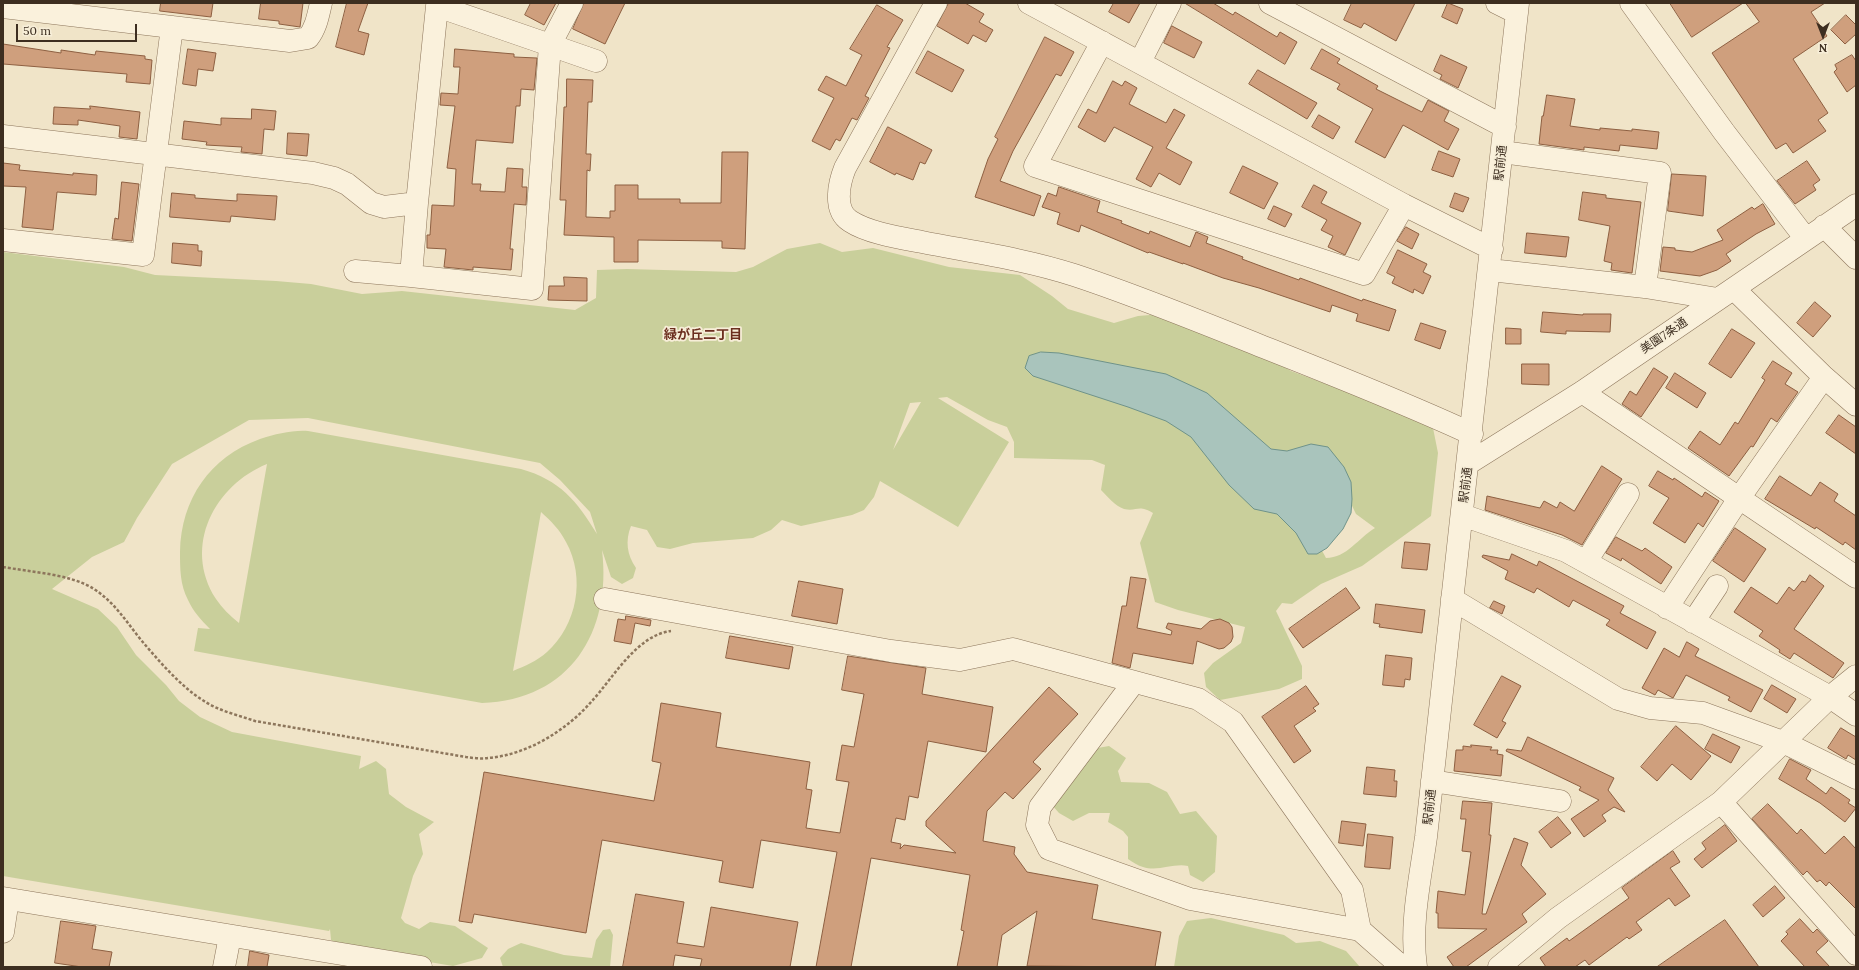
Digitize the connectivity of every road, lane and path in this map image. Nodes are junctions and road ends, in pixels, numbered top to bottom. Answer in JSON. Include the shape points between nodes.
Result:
{"nodes":[{"id":1,"x":321,"y":3,"type":"edge"},
{"id":2,"x":572,"y":3,"type":"edge"},
{"id":3,"x":936,"y":3,"type":"edge"},
{"id":4,"x":1029,"y":3,"type":"edge"},
{"id":5,"x":1170,"y":3,"type":"edge"},
{"id":6,"x":1270,"y":3,"type":"edge"},
{"id":7,"x":1497,"y":3,"type":"edge"},
{"id":8,"x":1631,"y":3,"type":"edge"},
{"id":9,"x":435,"y":4,"type":"edge"},
{"id":10,"x":3,"y":7,"type":"edge"},
{"id":11,"x":1518,"y":8,"type":"edge"},
{"id":12,"x":172,"y":27,"type":"junction"},
{"id":13,"x":1102,"y":42,"type":"junction"},
{"id":14,"x":550,"y":45,"type":"junction"},
{"id":15,"x":596,"y":61,"type":"dead end"},
{"id":16,"x":1140,"y":62,"type":"junction"},
{"id":17,"x":1505,"y":127,"type":"junction"},
{"id":18,"x":3,"y":136,"type":"edge"},
{"id":19,"x":1502,"y":152,"type":"junction"},
{"id":20,"x":157,"y":154,"type":"junction"},
{"id":21,"x":417,"y":203,"type":"junction"},
{"id":22,"x":1404,"y":205,"type":"junction"},
{"id":23,"x":1856,"y":205,"type":"edge"},
{"id":24,"x":1824,"y":226,"type":"junction"},
{"id":25,"x":1806,"y":239,"type":"junction"},
{"id":26,"x":3,"y":240,"type":"edge"},
{"id":27,"x":1856,"y":258,"type":"edge"},
{"id":28,"x":1491,"y":259,"type":"junction"},
{"id":29,"x":355,"y":271,"type":"dead end"},
{"id":30,"x":411,"y":276,"type":"junction"},
{"id":31,"x":1645,"y":287,"type":"junction"},
{"id":32,"x":1726,"y":294,"type":"junction"},
{"id":33,"x":1824,"y":377,"type":"junction"},
{"id":34,"x":1582,"y":392,"type":"junction"},
{"id":35,"x":1856,"y":405,"type":"edge"},
{"id":36,"x":1472,"y":434,"type":"junction"},
{"id":37,"x":1469,"y":462,"type":"junction"},
{"id":38,"x":1628,"y":494,"type":"dead end"},
{"id":39,"x":1740,"y":498,"type":"junction"},
{"id":40,"x":1462,"y":516,"type":"junction"},
{"id":41,"x":1586,"y":562,"type":"junction"},
{"id":42,"x":3,"y":567,"type":"edge"},
{"id":43,"x":1856,"y":577,"type":"edge"},
{"id":44,"x":1717,"y":586,"type":"dead end"},
{"id":45,"x":605,"y":599,"type":"dead end"},
{"id":46,"x":1452,"y":599,"type":"junction"},
{"id":47,"x":1667,"y":608,"type":"junction"},
{"id":48,"x":1693,"y":622,"type":"junction"},
{"id":49,"x":674,"y":631,"type":"dead end"},
{"id":50,"x":1856,"y":676,"type":"edge"},
{"id":51,"x":1134,"y":682,"type":"junction"},
{"id":52,"x":1830,"y":697,"type":"junction"},
{"id":53,"x":1856,"y":715,"type":"edge"},
{"id":54,"x":1783,"y":742,"type":"junction"},
{"id":55,"x":1856,"y":778,"type":"edge"},
{"id":56,"x":1432,"y":781,"type":"junction"},
{"id":57,"x":1560,"y":801,"type":"dead end"},
{"id":58,"x":1722,"y":802,"type":"junction"},
{"id":59,"x":6,"y":899,"type":"edge"},
{"id":60,"x":1360,"y":930,"type":"junction"},
{"id":61,"x":3,"y":932,"type":"edge"},
{"id":62,"x":230,"y":936,"type":"junction"},
{"id":63,"x":1856,"y":954,"type":"edge"},
{"id":64,"x":1412,"y":964,"type":"edge"},
{"id":65,"x":224,"y":967,"type":"edge"},
{"id":66,"x":421,"y":967,"type":"edge"},
{"id":67,"x":1499,"y":967,"type":"edge"}],
"edges":[{"from":1,"to":12,"type":"street","via":[[316,25],[308,38],[301,40],[290,41]]},
{"from":2,"to":14,"type":"street"},
{"from":3,"to":36,"type":"street","via":[[844,168],[840,180],[839,199],[847,220],[892,235],[1074,275],[1192,318],[1394,399]]},
{"from":4,"to":13,"type":"street"},
{"from":5,"to":16,"type":"street"},
{"from":6,"to":17,"type":"street"},
{"from":7,"to":11,"type":"street"},
{"from":8,"to":25,"type":"street","via":[[1724,132]]},
{"from":9,"to":14,"type":"street"},
{"from":9,"to":21,"type":"street"},
{"from":10,"to":12,"type":"street"},
{"from":11,"to":17,"type":"street","name":"駅前通"},
{"from":12,"to":20,"type":"street"},
{"from":13,"to":16,"type":"street"},
{"from":13,"to":22,"type":"street","via":[[1034,166],[1364,274]]},
{"from":14,"to":15,"type":"street"},
{"from":14,"to":30,"type":"street","via":[[532,289]]},
{"from":16,"to":22,"type":"street"},
{"from":17,"to":19,"type":"street","name":"駅前通"},
{"from":18,"to":20,"type":"street"},
{"from":19,"to":28,"type":"street","name":"駅前通"},
{"from":19,"to":31,"type":"street","via":[[1660,172]]},
{"from":20,"to":21,"type":"street","via":[[313,173],[347,184],[371,203],[384,207]]},
{"from":20,"to":26,"type":"street","via":[[143,255]]},
{"from":21,"to":30,"type":"street"},
{"from":22,"to":28,"type":"street"},
{"from":23,"to":24,"type":"street","name":"美園7条通"},
{"from":24,"to":25,"type":"street","name":"美園7条通"},
{"from":24,"to":27,"type":"street"},
{"from":25,"to":32,"type":"street","name":"美園7条通"},
{"from":28,"to":31,"type":"street"},
{"from":28,"to":36,"type":"street","name":"駅前通"},
{"from":29,"to":30,"type":"street"},
{"from":31,"to":32,"type":"street"},
{"from":32,"to":33,"type":"street"},
{"from":32,"to":34,"type":"street","name":"美園7条通"},
{"from":33,"to":35,"type":"street"},
{"from":33,"to":39,"type":"street"},
{"from":34,"to":37,"type":"street","name":"美園7条通"},
{"from":34,"to":39,"type":"street"},
{"from":36,"to":37,"type":"street","name":"駅前通"},
{"from":37,"to":40,"type":"street","name":"駅前通"},
{"from":38,"to":41,"type":"street"},
{"from":39,"to":43,"type":"street"},
{"from":39,"to":47,"type":"street"},
{"from":40,"to":41,"type":"street","via":[[1566,551]]},
{"from":40,"to":46,"type":"street","name":"駅前通"},
{"from":41,"to":47,"type":"street"},
{"from":42,"to":49,"type":"path","via":[[77,581],[94,589],[117,608],[180,682],[204,701],[232,713],[254,721],[466,757],[488,758],[521,751],[543,740],[571,721],[592,701],[637,649],[652,638]]},
{"from":44,"to":48,"type":"street"},
{"from":45,"to":51,"type":"street","via":[[891,651],[960,660],[1013,648]]},
{"from":46,"to":54,"type":"street","via":[[1618,699],[1650,708],[1703,713]]},
{"from":46,"to":56,"type":"street","name":"駅前通"},
{"from":47,"to":48,"type":"street"},
{"from":48,"to":52,"type":"street"},
{"from":50,"to":52,"type":"street"},
{"from":51,"to":60,"type":"street","via":[[1198,699],[1233,722],[1352,890]]},
{"from":51,"to":60,"type":"street","via":[[1040,807],[1037,825],[1050,849],[1190,899]]},
{"from":52,"to":53,"type":"street"},
{"from":52,"to":54,"type":"street"},
{"from":54,"to":55,"type":"street"},
{"from":54,"to":58,"type":"street"},
{"from":56,"to":57,"type":"street"},
{"from":56,"to":64,"type":"street","name":"駅前通","via":[[1416,903]]},
{"from":58,"to":63,"type":"street"},
{"from":58,"to":67,"type":"street","via":[[1558,918]]},
{"from":59,"to":61,"type":"street"},
{"from":59,"to":62,"type":"street"},
{"from":60,"to":64,"type":"street"},
{"from":62,"to":65,"type":"street"},
{"from":62,"to":66,"type":"street"}]}
